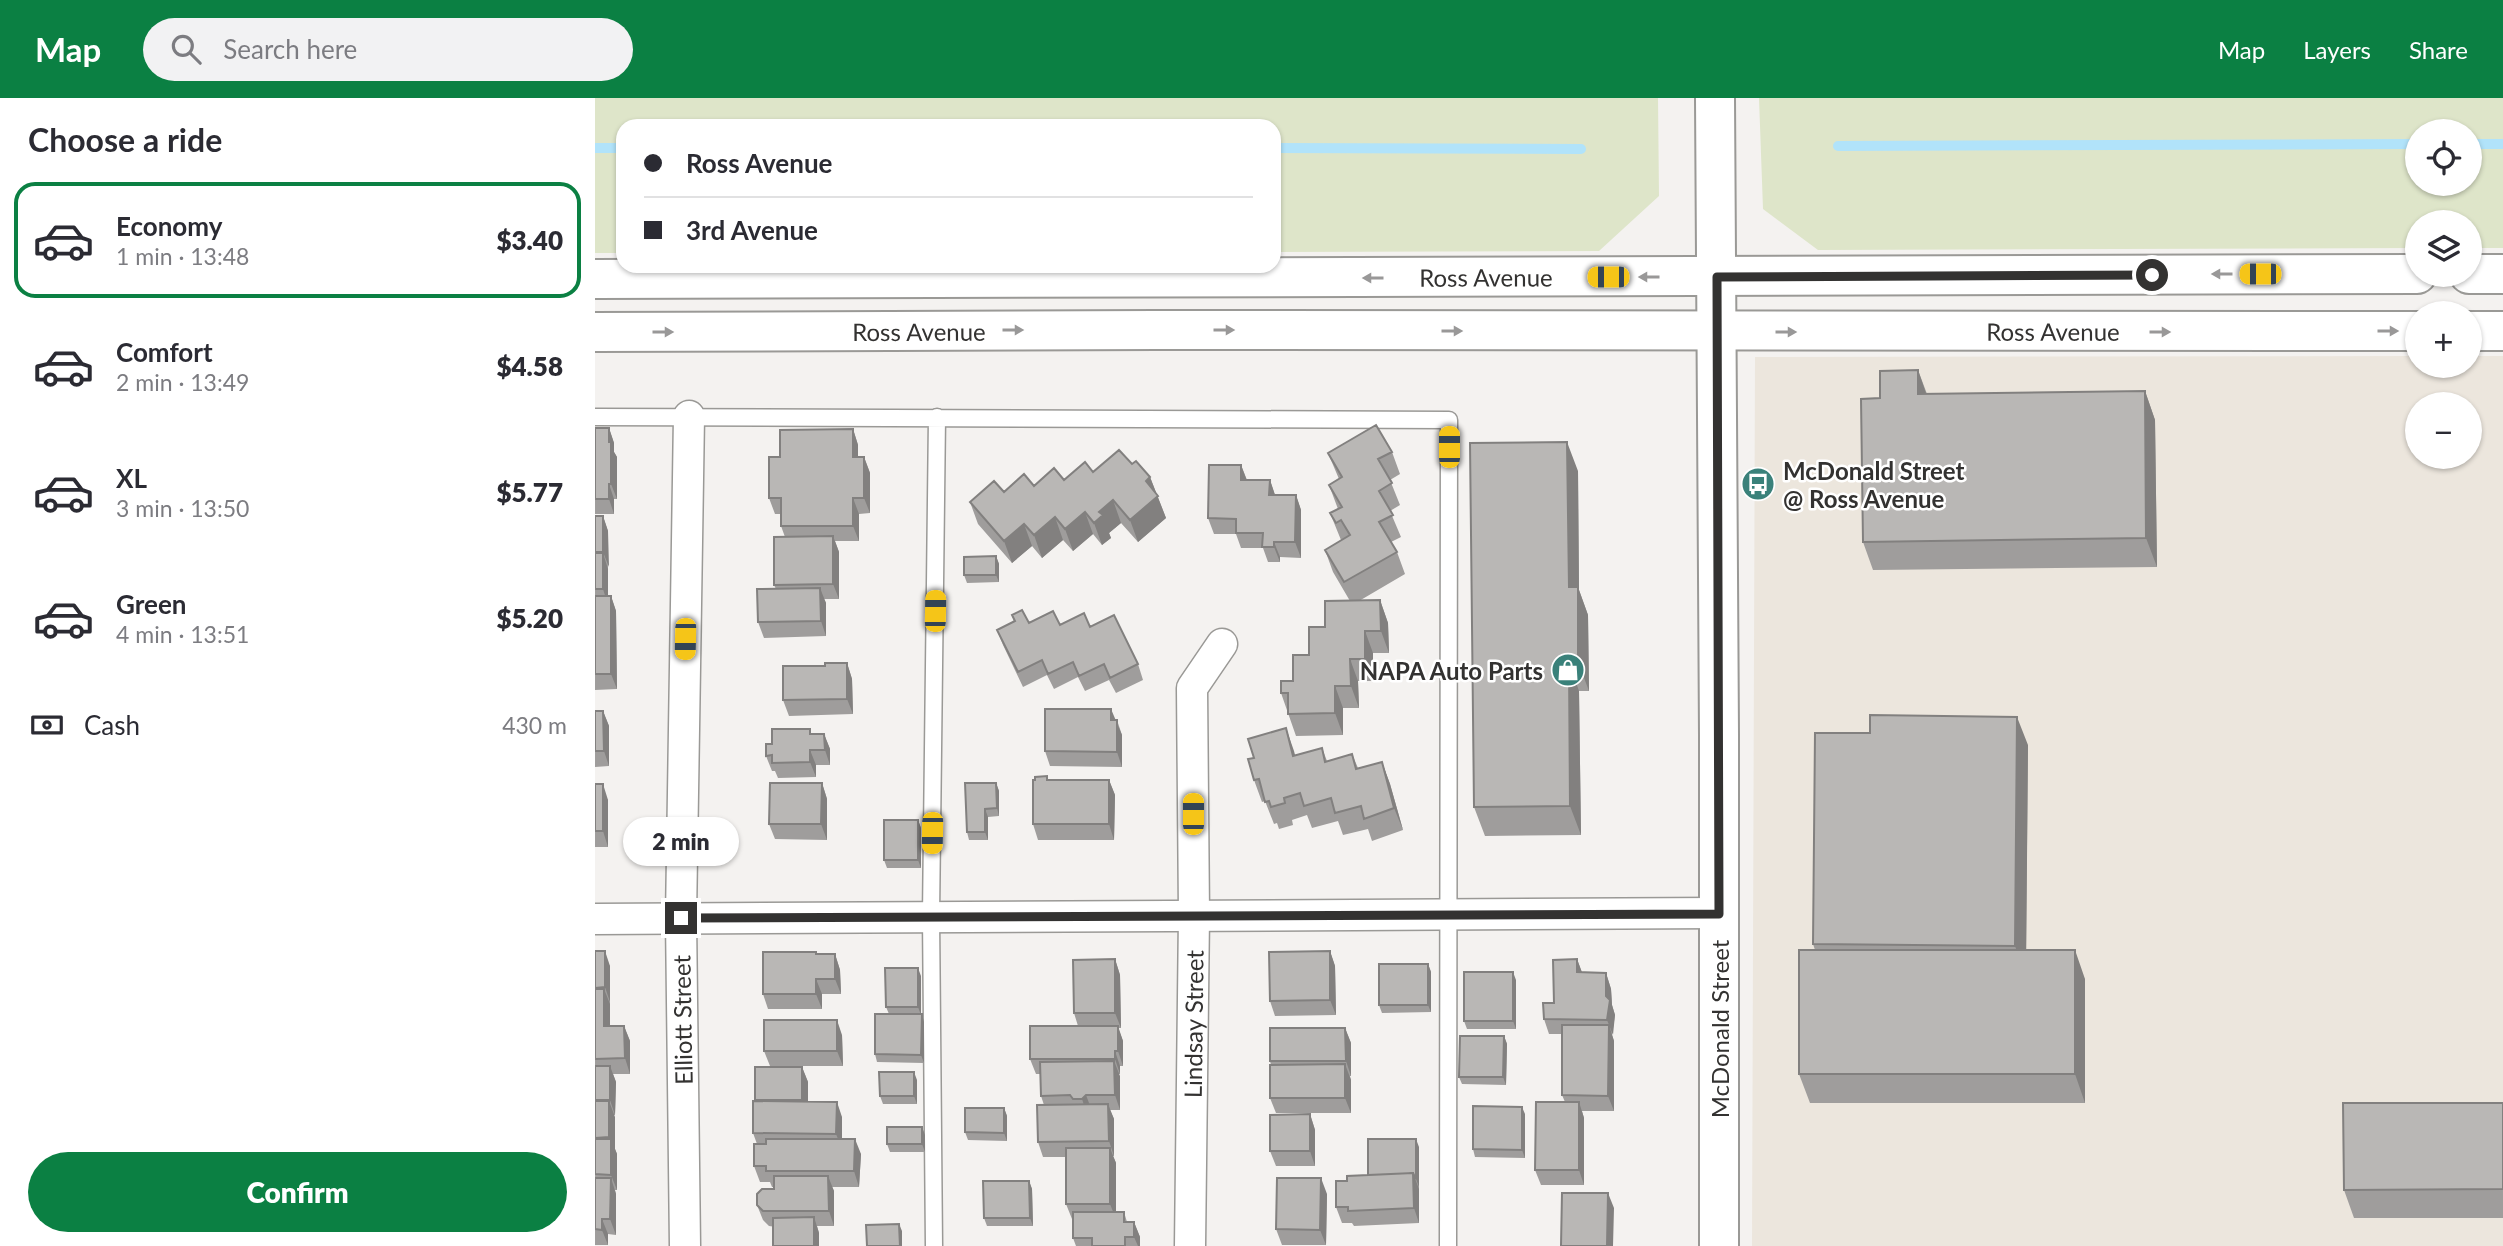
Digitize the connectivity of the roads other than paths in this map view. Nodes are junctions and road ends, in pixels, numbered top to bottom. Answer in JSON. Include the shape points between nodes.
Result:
{"nodes":[{"id":1,"x":1715,"y":98,"type":"edge"},
{"id":2,"x":2405,"y":274,"type":"edge"},
{"id":3,"x":2482,"y":274,"type":"edge"},
{"id":4,"x":2503,"y":274,"type":"edge"},
{"id":5,"x":1717,"y":277,"type":"junction"},
{"id":6,"x":595,"y":279,"type":"edge"},
{"id":7,"x":2405,"y":331,"type":"edge"},
{"id":8,"x":2482,"y":331,"type":"edge"},
{"id":9,"x":2503,"y":331,"type":"edge"},
{"id":10,"x":595,"y":332,"type":"edge"},
{"id":11,"x":1717,"y":332,"type":"junction"},
{"id":12,"x":689,"y":416,"type":"junction"},
{"id":13,"x":595,"y":417,"type":"edge"},
{"id":14,"x":937,"y":417,"type":"junction"},
{"id":15,"x":1221,"y":643,"type":"dead end"},
{"id":16,"x":1449,"y":914,"type":"junction"},
{"id":17,"x":1719,"y":914,"type":"junction"},
{"id":18,"x":1194,"y":915,"type":"junction"},
{"id":19,"x":931,"y":916,"type":"junction"},
{"id":20,"x":681,"y":918,"type":"junction"},
{"id":21,"x":595,"y":919,"type":"edge"},
{"id":22,"x":685,"y":1246,"type":"edge"},
{"id":23,"x":934,"y":1246,"type":"edge"},
{"id":24,"x":1189,"y":1246,"type":"edge"},
{"id":25,"x":1448,"y":1246,"type":"edge"},
{"id":26,"x":1719,"y":1246,"type":"edge"}],
"edges":[{"from":1,"to":5,"type":"main road","name":"McDonald Street"},
{"from":2,"to":5,"type":"main road","name":"Ross Avenue","one_way":true},
{"from":3,"to":4,"type":"main road"},
{"from":5,"to":6,"type":"main road","name":"Ross Avenue","one_way":true},
{"from":5,"to":11,"type":"main road","name":"McDonald Street"},
{"from":11,"to":7,"type":"main road","name":"Ross Avenue","one_way":true},
{"from":8,"to":9,"type":"main road"},
{"from":10,"to":11,"type":"main road","name":"Ross Avenue","one_way":true},
{"from":11,"to":17,"type":"main road","name":"McDonald Street"},
{"from":12,"to":13,"type":"lane"},
{"from":12,"to":14,"type":"lane"},
{"from":12,"to":20,"type":"street","name":"Elliott Street"},
{"from":14,"to":16,"type":"lane","via":[[1449,420]]},
{"from":14,"to":19,"type":"lane"},
{"from":15,"to":18,"type":"street","name":"Lindsay Street","via":[[1192,688]]},
{"from":16,"to":17,"type":"street"},
{"from":16,"to":18,"type":"street"},
{"from":16,"to":25,"type":"lane"},
{"from":17,"to":26,"type":"main road","name":"McDonald Street"},
{"from":18,"to":19,"type":"street"},
{"from":18,"to":24,"type":"street","name":"Lindsay Street"},
{"from":19,"to":20,"type":"street"},
{"from":19,"to":23,"type":"lane"},
{"from":20,"to":21,"type":"street"},
{"from":20,"to":22,"type":"street","name":"Elliott Street"}]}
